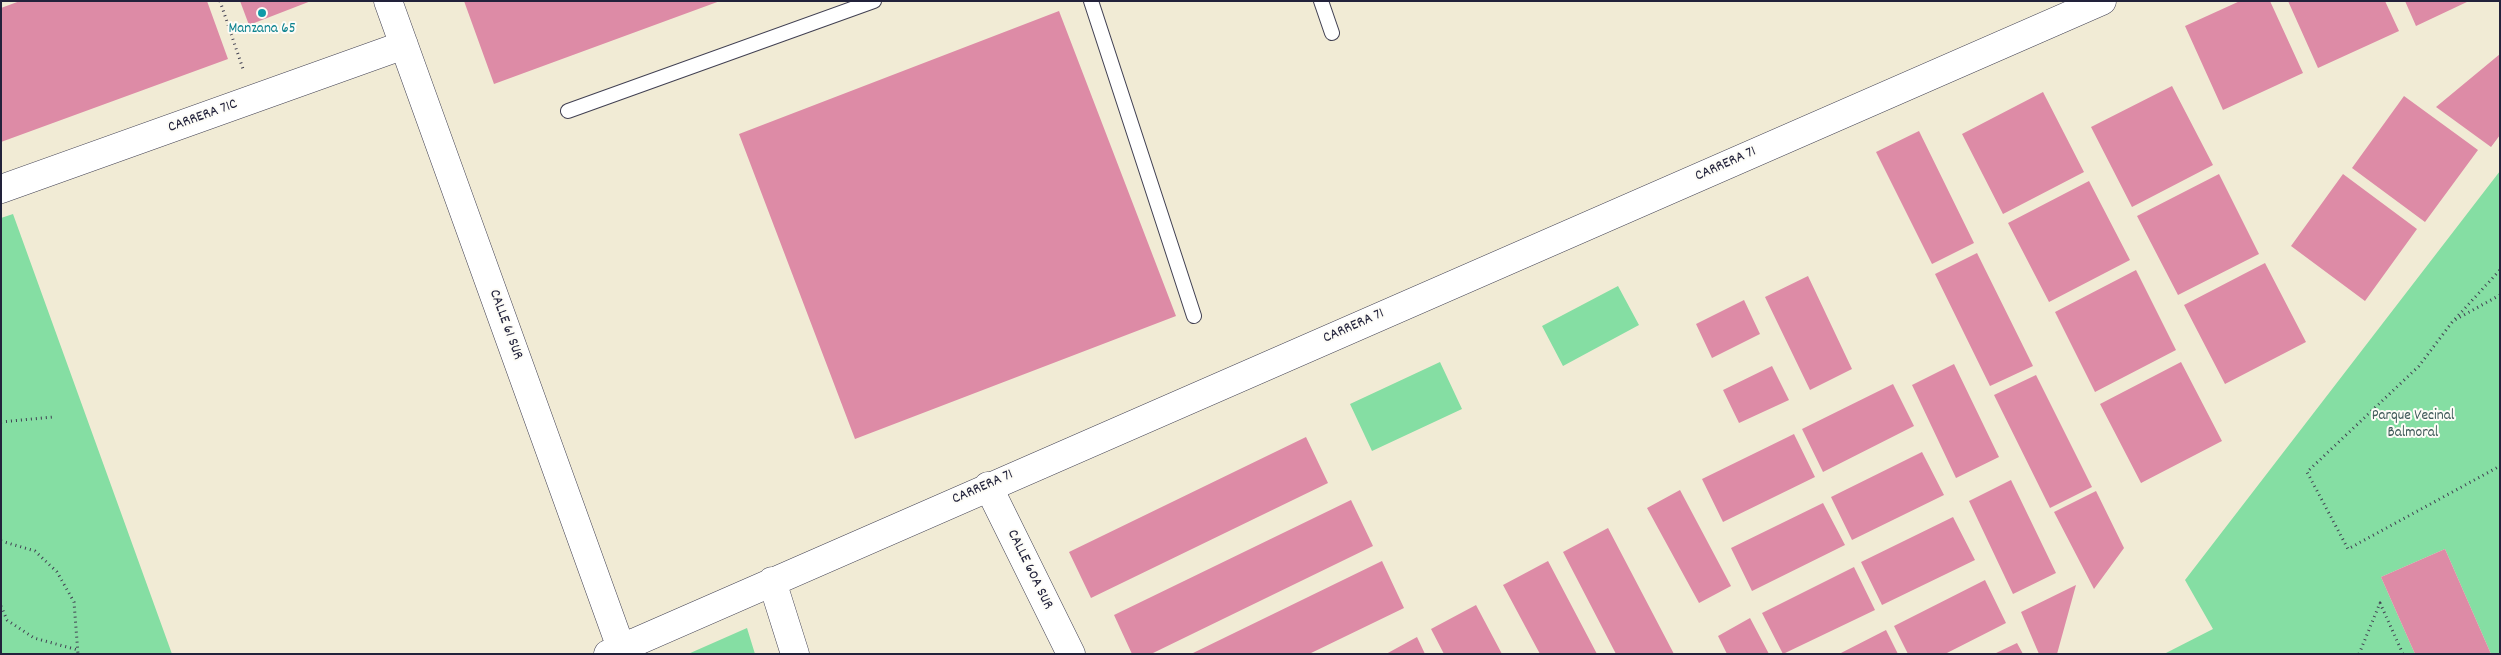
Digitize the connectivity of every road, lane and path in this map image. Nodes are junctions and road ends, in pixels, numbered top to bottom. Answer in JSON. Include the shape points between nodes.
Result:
{"nodes":[{"id":1,"x":220,"y":1,"type":"edge"},
{"id":2,"x":388,"y":1,"type":"edge"},
{"id":3,"x":874,"y":1,"type":"edge"},
{"id":4,"x":1091,"y":1,"type":"edge"},
{"id":5,"x":1321,"y":1,"type":"edge"},
{"id":6,"x":2102,"y":1,"type":"edge"},
{"id":7,"x":1332,"y":33,"type":"dead end"},
{"id":8,"x":404,"y":45,"type":"junction"},
{"id":9,"x":253,"y":99,"type":"junction"},
{"id":10,"x":568,"y":111,"type":"dead end"},
{"id":11,"x":1,"y":189,"type":"edge"},
{"id":12,"x":2500,"y":270,"type":"edge"},
{"id":13,"x":2500,"y":295,"type":"edge"},
{"id":14,"x":1194,"y":316,"type":"dead end"},
{"id":15,"x":2453,"y":321,"type":"junction"},
{"id":16,"x":53,"y":417,"type":"dead end"},
{"id":17,"x":1,"y":422,"type":"edge"},
{"id":18,"x":2500,"y":466,"type":"edge"},
{"id":19,"x":988,"y":486,"type":"junction"},
{"id":20,"x":1,"y":541,"type":"edge"},
{"id":21,"x":772,"y":581,"type":"junction"},
{"id":22,"x":1,"y":606,"type":"edge"},
{"id":23,"x":614,"y":651,"type":"edge"},
{"id":24,"x":78,"y":652,"type":"edge"},
{"id":25,"x":795,"y":654,"type":"edge"},
{"id":26,"x":1071,"y":654,"type":"edge"},
{"id":27,"x":2360,"y":654,"type":"edge"},
{"id":28,"x":2403,"y":654,"type":"edge"}],
"edges":[{"from":1,"to":9,"type":"path"},
{"from":2,"to":8,"type":"street","name":"CALLE 61 SUR"},
{"from":3,"to":10,"type":"lane"},
{"from":4,"to":14,"type":"lane"},
{"from":5,"to":7,"type":"lane"},
{"from":6,"to":19,"type":"street","name":"CARRERA 71"},
{"from":8,"to":9,"type":"street","name":"CARRERA 71C"},
{"from":8,"to":23,"type":"street","name":"CALLE 61 SUR"},
{"from":9,"to":11,"type":"street","name":"CARRERA 71C"},
{"from":12,"to":15,"type":"path"},
{"from":13,"to":15,"type":"path"},
{"from":15,"to":18,"type":"path","via":[[2419,366],[2307,472],[2348,549]]},
{"from":16,"to":17,"type":"path"},
{"from":19,"to":21,"type":"street","name":"CARRERA 71"},
{"from":19,"to":26,"type":"street","name":"CALLE 60A SUR"},
{"from":20,"to":24,"type":"path","via":[[35,551],[57,572],[74,602]]},
{"from":21,"to":23,"type":"street","name":"CARRERA 71"},
{"from":21,"to":25,"type":"street"},
{"from":22,"to":24,"type":"path","via":[[7,620],[34,638]]},
{"from":27,"to":28,"type":"path","via":[[2380,603]]}]}
